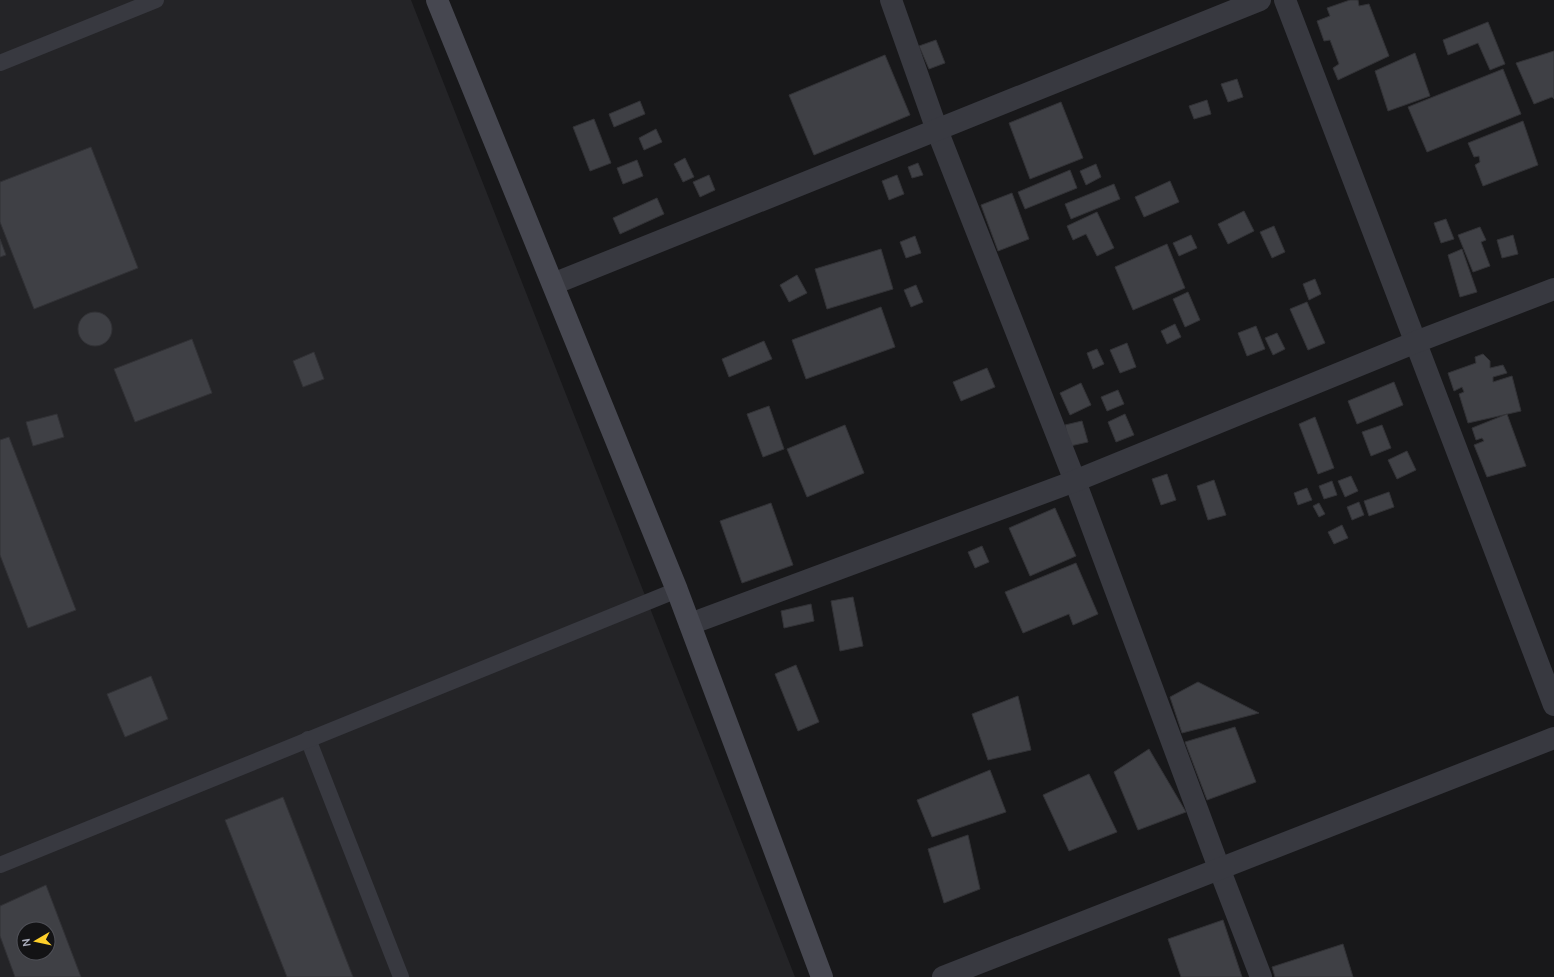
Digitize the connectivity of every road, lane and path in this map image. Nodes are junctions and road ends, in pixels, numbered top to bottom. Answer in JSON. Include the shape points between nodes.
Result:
{"nodes":[{"id":1,"x":156,"y":0,"type":"edge"},
{"id":2,"x":437,"y":0,"type":"edge"},
{"id":3,"x":891,"y":0,"type":"edge"},
{"id":4,"x":1260,"y":0,"type":"edge"},
{"id":5,"x":1285,"y":0,"type":"edge"},
{"id":6,"x":0,"y":63,"type":"edge"},
{"id":7,"x":937,"y":130,"type":"junction"},
{"id":8,"x":553,"y":284,"type":"junction"},
{"id":9,"x":1554,"y":289,"type":"edge"},
{"id":10,"x":1416,"y":342,"type":"junction"},
{"id":11,"x":1075,"y":480,"type":"junction"},
{"id":12,"x":677,"y":590,"type":"junction"},
{"id":13,"x":690,"y":624,"type":"junction"},
{"id":14,"x":1554,"y":705,"type":"edge"},
{"id":15,"x":1554,"y":738,"type":"edge"},
{"id":16,"x":308,"y":739,"type":"junction"},
{"id":17,"x":0,"y":864,"type":"edge"},
{"id":18,"x":1219,"y":868,"type":"junction"},
{"id":19,"x":401,"y":977,"type":"edge"},
{"id":20,"x":822,"y":977,"type":"edge"},
{"id":21,"x":943,"y":977,"type":"edge"},
{"id":22,"x":1261,"y":977,"type":"edge"}],
"edges":[{"from":1,"to":6,"type":"lane"},
{"from":2,"to":8,"type":"street"},
{"from":3,"to":7,"type":"street"},
{"from":4,"to":7,"type":"street"},
{"from":5,"to":10,"type":"street"},
{"from":7,"to":8,"type":"street"},
{"from":7,"to":11,"type":"street"},
{"from":8,"to":12,"type":"street"},
{"from":9,"to":10,"type":"street"},
{"from":10,"to":11,"type":"street"},
{"from":10,"to":14,"type":"street"},
{"from":11,"to":13,"type":"street"},
{"from":11,"to":18,"type":"street"},
{"from":12,"to":13,"type":"street"},
{"from":12,"to":16,"type":"lane"},
{"from":13,"to":20,"type":"street"},
{"from":15,"to":18,"type":"street"},
{"from":16,"to":17,"type":"lane"},
{"from":16,"to":19,"type":"lane"},
{"from":18,"to":21,"type":"street"},
{"from":18,"to":22,"type":"street"}]}
